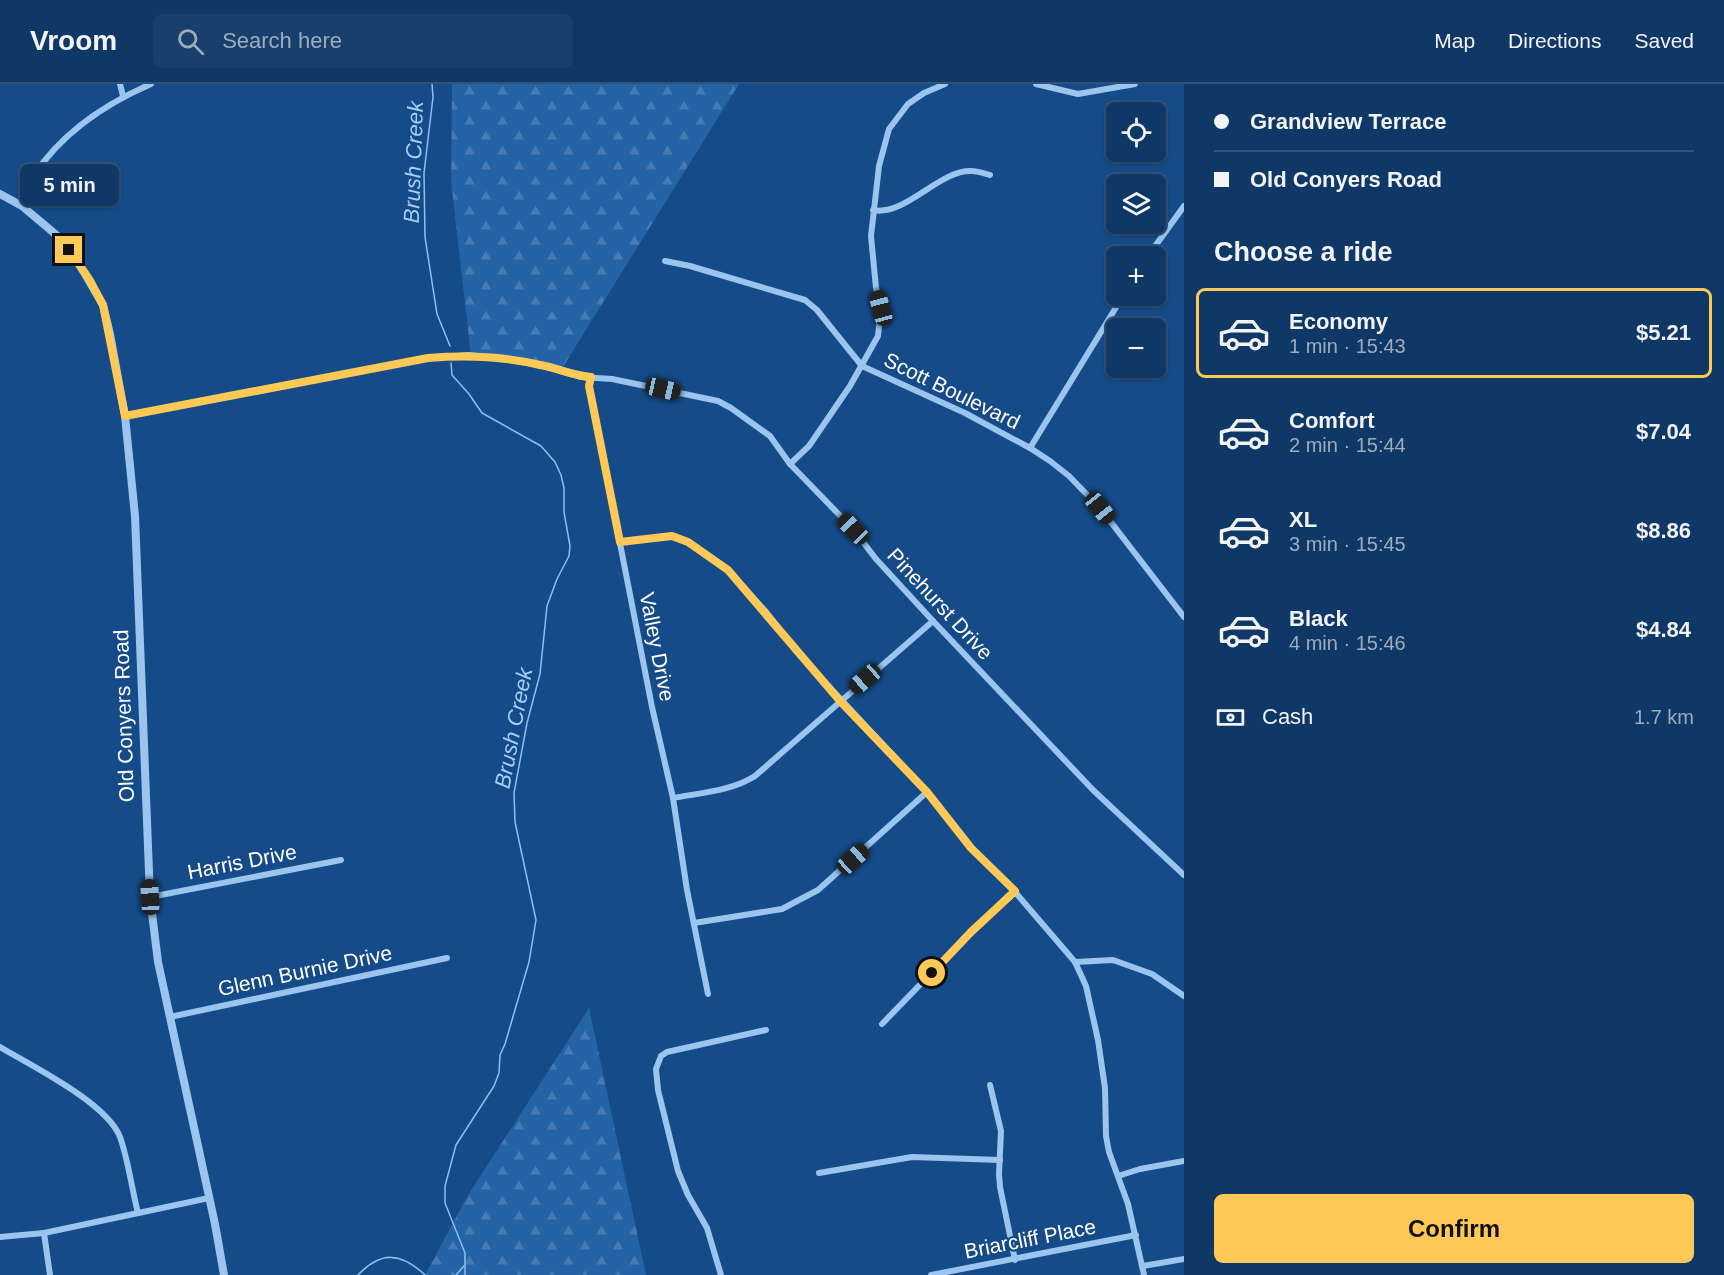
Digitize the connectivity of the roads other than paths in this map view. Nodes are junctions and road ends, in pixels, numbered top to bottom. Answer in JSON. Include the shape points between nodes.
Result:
{"nodes":[{"id":1,"x":120,"y":84,"type":"edge"},
{"id":2,"x":151,"y":84,"type":"edge"},
{"id":3,"x":945,"y":84,"type":"edge"},
{"id":4,"x":1036,"y":84,"type":"edge"},
{"id":5,"x":1135,"y":84,"type":"edge"},
{"id":6,"x":1095,"y":87,"type":"edge"},
{"id":7,"x":123,"y":96,"type":"junction"},
{"id":8,"x":990,"y":175,"type":"dead end"},
{"id":9,"x":0,"y":194,"type":"edge"},
{"id":10,"x":22,"y":206,"type":"junction"},
{"id":11,"x":1184,"y":206,"type":"edge"},
{"id":12,"x":873,"y":210,"type":"junction"},
{"id":13,"x":1155,"y":246,"type":"edge"},
{"id":14,"x":665,"y":261,"type":"dead end"},
{"id":15,"x":1117,"y":306,"type":"edge"},
{"id":16,"x":862,"y":366,"type":"junction"},
{"id":17,"x":591,"y":377,"type":"junction"},
{"id":18,"x":125,"y":416,"type":"junction"},
{"id":19,"x":1030,"y":448,"type":"junction"},
{"id":20,"x":790,"y":464,"type":"junction"},
{"id":21,"x":620,"y":542,"type":"junction"},
{"id":22,"x":1184,"y":617,"type":"edge"},
{"id":23,"x":933,"y":621,"type":"junction"},
{"id":24,"x":840,"y":701,"type":"junction"},
{"id":25,"x":927,"y":792,"type":"junction"},
{"id":26,"x":673,"y":798,"type":"junction"},
{"id":27,"x":341,"y":860,"type":"dead end"},
{"id":28,"x":1184,"y":875,"type":"edge"},
{"id":29,"x":1015,"y":891,"type":"junction"},
{"id":30,"x":150,"y":897,"type":"junction"},
{"id":31,"x":694,"y":923,"type":"junction"},
{"id":32,"x":447,"y":958,"type":"dead end"},
{"id":33,"x":1075,"y":962,"type":"junction"},
{"id":34,"x":708,"y":994,"type":"dead end"},
{"id":35,"x":1184,"y":996,"type":"edge"},
{"id":36,"x":170,"y":1017,"type":"junction"},
{"id":37,"x":882,"y":1024,"type":"dead end"},
{"id":38,"x":766,"y":1030,"type":"dead end"},
{"id":39,"x":0,"y":1047,"type":"edge"},
{"id":40,"x":990,"y":1085,"type":"dead end"},
{"id":41,"x":1000,"y":1160,"type":"junction"},
{"id":42,"x":1184,"y":1161,"type":"edge"},
{"id":43,"x":819,"y":1173,"type":"dead end"},
{"id":44,"x":1118,"y":1176,"type":"junction"},
{"id":45,"x":209,"y":1198,"type":"junction"},
{"id":46,"x":138,"y":1214,"type":"junction"},
{"id":47,"x":44,"y":1233,"type":"junction"},
{"id":48,"x":1136,"y":1235,"type":"junction"},
{"id":49,"x":0,"y":1237,"type":"edge"},
{"id":50,"x":1184,"y":1259,"type":"edge"},
{"id":51,"x":1015,"y":1260,"type":"junction"},
{"id":52,"x":1143,"y":1266,"type":"junction"},
{"id":53,"x":50,"y":1275,"type":"edge"},
{"id":54,"x":224,"y":1275,"type":"edge"},
{"id":55,"x":721,"y":1275,"type":"edge"},
{"id":56,"x":931,"y":1275,"type":"edge"},
{"id":57,"x":1144,"y":1275,"type":"edge"}],
"edges":[{"from":1,"to":7,"type":"street"},
{"from":2,"to":7,"type":"street"},
{"from":3,"to":12,"type":"street","via":[[908,104],[888,129]]},
{"from":4,"to":6,"type":"street","via":[[1078,94]]},
{"from":5,"to":6,"type":"street"},
{"from":7,"to":10,"type":"street","via":[[66,136],[32,177]]},
{"from":8,"to":12,"type":"street","via":[[961,172],[900,205],[880,212]]},
{"from":9,"to":10,"type":"street","name":"Old Conyers Road"},
{"from":10,"to":18,"type":"street","name":"Old Conyers Road","via":[[60,238],[103,305]]},
{"from":11,"to":13,"type":"street"},
{"from":12,"to":16,"type":"street","via":[[871,236],[881,308],[878,336]]},
{"from":14,"to":16,"type":"street","name":"Scott Boulevard","via":[[805,300],[818,310]]},
{"from":15,"to":19,"type":"street"},
{"from":16,"to":19,"type":"street","name":"Scott Boulevard"},
{"from":16,"to":20,"type":"street","via":[[809,446]]},
{"from":17,"to":18,"type":"street","name":"Pinehurst Drive","via":[[504,359],[469,355],[428,358]]},
{"from":17,"to":20,"type":"street","name":"Pinehurst Drive","via":[[717,401],[770,436]]},
{"from":17,"to":21,"type":"street","name":"Valley Drive","via":[[589,386]]},
{"from":18,"to":30,"type":"street","name":"Old Conyers Road","via":[[135,516]]},
{"from":19,"to":22,"type":"street","name":"Scott Boulevard","via":[[1069,476],[1100,508]]},
{"from":20,"to":23,"type":"street","name":"Pinehurst Drive"},
{"from":21,"to":24,"type":"street","via":[[672,536],[711,556],[741,582]]},
{"from":21,"to":26,"type":"street","name":"Valley Drive"},
{"from":23,"to":24,"type":"street"},
{"from":23,"to":28,"type":"street","name":"Pinehurst Drive","via":[[1093,790]]},
{"from":24,"to":25,"type":"street"},
{"from":24,"to":26,"type":"street","via":[[747,781]]},
{"from":25,"to":29,"type":"street","via":[[971,848]]},
{"from":25,"to":31,"type":"street","via":[[818,890],[782,909]]},
{"from":26,"to":31,"type":"street","name":"Valley Drive"},
{"from":27,"to":30,"type":"street","name":"Harris Drive"},
{"from":29,"to":33,"type":"street"},
{"from":29,"to":37,"type":"street"},
{"from":30,"to":36,"type":"street","name":"Old Conyers Road"},
{"from":31,"to":34,"type":"street","name":"Valley Drive"},
{"from":32,"to":36,"type":"street","name":"Glenn Burnie Drive"},
{"from":33,"to":35,"type":"street","via":[[1113,960],[1152,974]]},
{"from":33,"to":44,"type":"street","via":[[1086,986],[1098,1040],[1106,1136]]},
{"from":36,"to":45,"type":"street","name":"Old Conyers Road"},
{"from":38,"to":55,"type":"street","via":[[667,1052],[656,1069],[678,1171],[707,1228]]},
{"from":39,"to":46,"type":"street","via":[[71,1090],[112,1123],[120,1137]]},
{"from":40,"to":41,"type":"street","via":[[1001,1131]]},
{"from":41,"to":43,"type":"street","via":[[912,1157]]},
{"from":41,"to":51,"type":"street","via":[[1000,1187]]},
{"from":42,"to":44,"type":"street"},
{"from":44,"to":48,"type":"street"},
{"from":45,"to":46,"type":"street"},
{"from":45,"to":54,"type":"street","name":"Old Conyers Road"},
{"from":46,"to":47,"type":"street"},
{"from":47,"to":49,"type":"street"},
{"from":47,"to":53,"type":"street"},
{"from":48,"to":51,"type":"street","name":"Briarcliff Place"},
{"from":48,"to":52,"type":"street"},
{"from":50,"to":52,"type":"street"},
{"from":51,"to":56,"type":"street","name":"Briarcliff Place"},
{"from":52,"to":57,"type":"street"}]}
